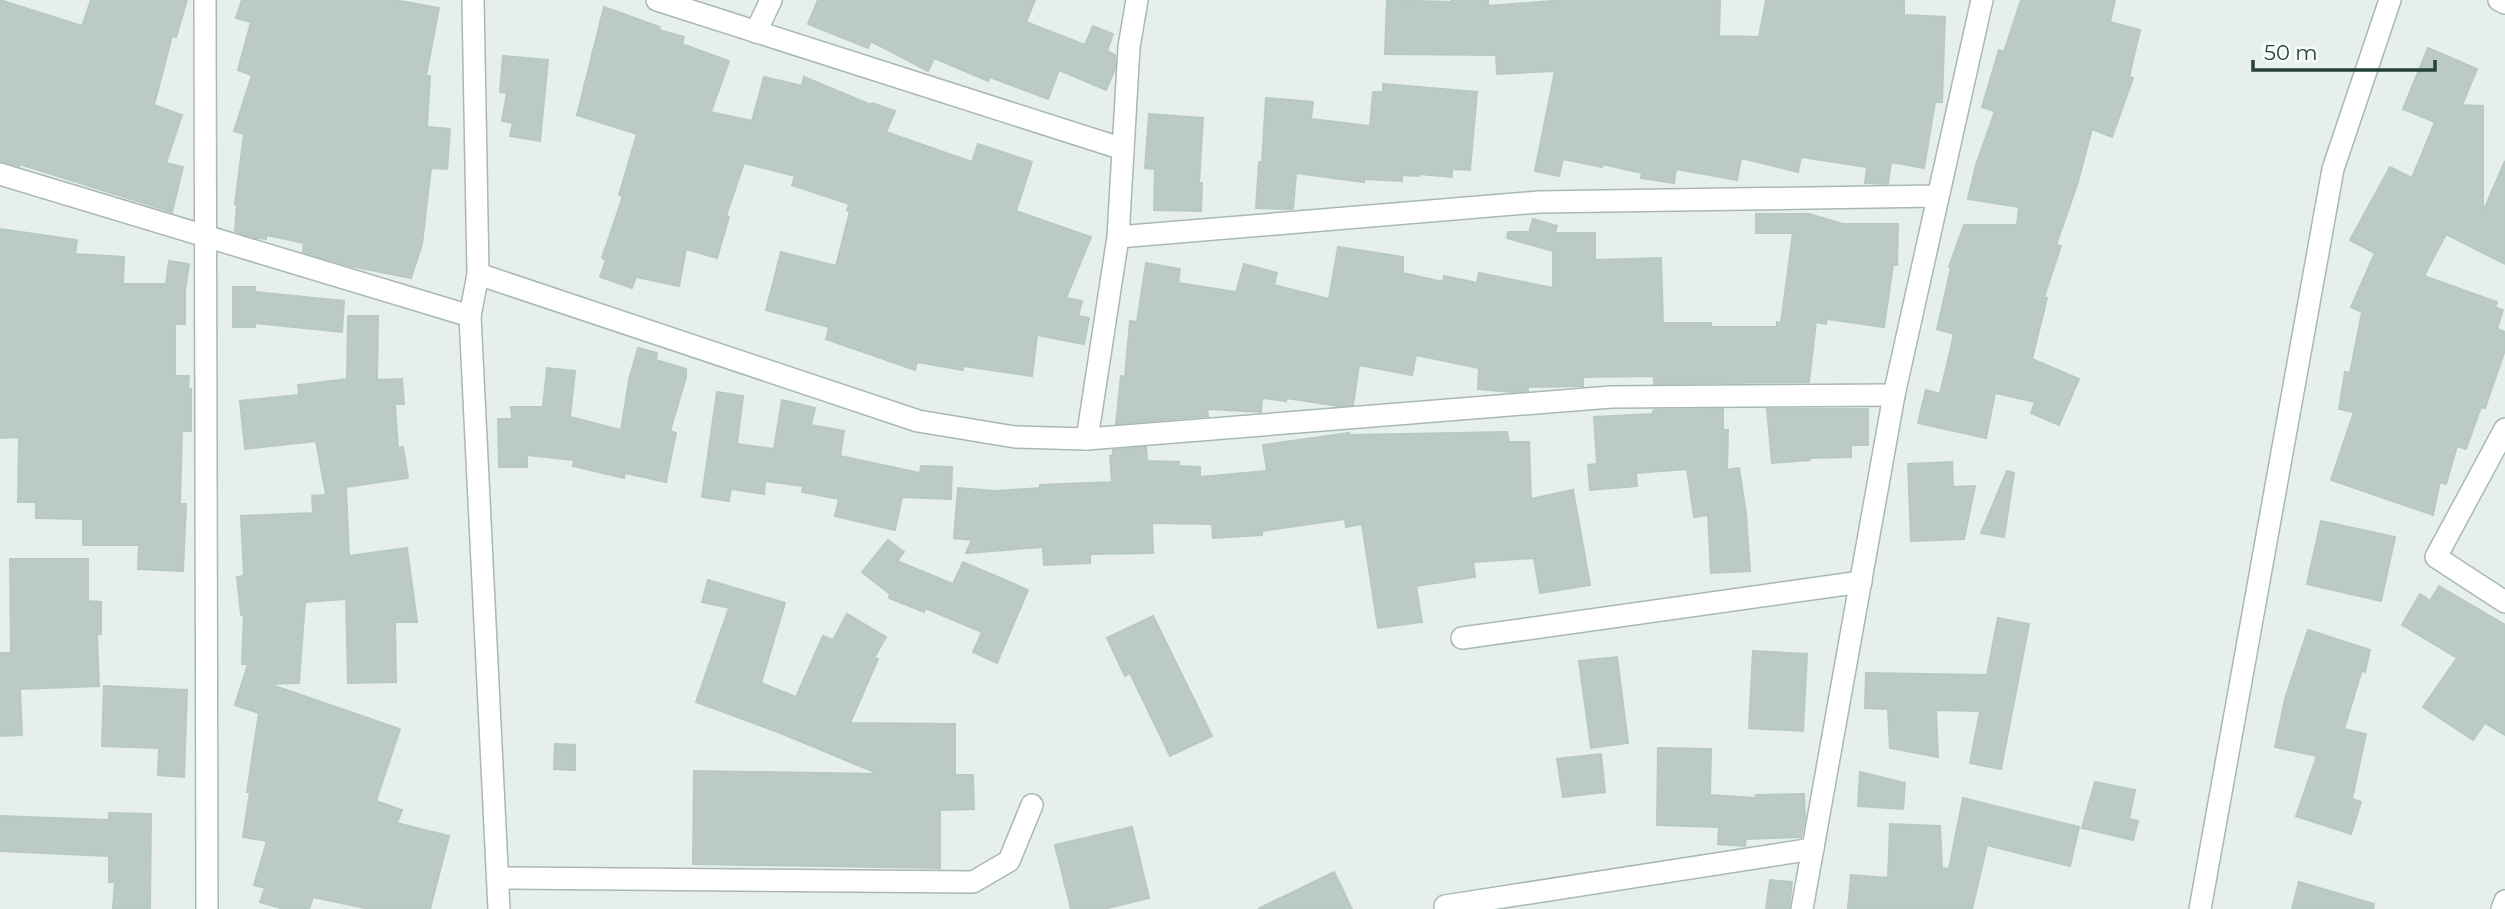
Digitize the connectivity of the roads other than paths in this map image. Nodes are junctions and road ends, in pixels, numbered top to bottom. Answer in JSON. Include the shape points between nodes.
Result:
{"nodes":[{"id":1,"x":205,"y":0,"type":"edge"},
{"id":2,"x":473,"y":0,"type":"edge"},
{"id":3,"x":657,"y":0,"type":"edge"},
{"id":4,"x":771,"y":0,"type":"edge"},
{"id":5,"x":1137,"y":0,"type":"edge"},
{"id":6,"x":1982,"y":0,"type":"edge"},
{"id":7,"x":2390,"y":0,"type":"edge"},
{"id":8,"x":2499,"y":0,"type":"edge"},
{"id":9,"x":2505,"y":4,"type":"edge"},
{"id":10,"x":756,"y":32,"type":"junction"},
{"id":11,"x":1123,"y":149,"type":"junction"},
{"id":12,"x":0,"y":174,"type":"edge"},
{"id":13,"x":1938,"y":197,"type":"junction"},
{"id":14,"x":205,"y":235,"type":"junction"},
{"id":15,"x":1118,"y":237,"type":"junction"},
{"id":16,"x":478,"y":274,"type":"junction"},
{"id":17,"x":470,"y":316,"type":"junction"},
{"id":18,"x":1894,"y":394,"type":"junction"},
{"id":19,"x":2505,"y":429,"type":"edge"},
{"id":20,"x":1087,"y":439,"type":"junction"},
{"id":21,"x":1861,"y":582,"type":"junction"},
{"id":22,"x":2505,"y":602,"type":"edge"},
{"id":23,"x":1462,"y":638,"type":"dead end"},
{"id":24,"x":1032,"y":805,"type":"dead end"},
{"id":25,"x":1813,"y":849,"type":"junction"},
{"id":26,"x":498,"y":878,"type":"junction"},
{"id":27,"x":2505,"y":901,"type":"edge"},
{"id":28,"x":1446,"y":906,"type":"dead end"},
{"id":29,"x":207,"y":909,"type":"edge"},
{"id":30,"x":499,"y":909,"type":"edge"},
{"id":31,"x":1802,"y":909,"type":"edge"},
{"id":32,"x":2200,"y":909,"type":"edge"},
{"id":33,"x":2502,"y":909,"type":"edge"}],
"edges":[{"from":1,"to":14,"type":"street"},
{"from":2,"to":16,"type":"street"},
{"from":3,"to":10,"type":"street"},
{"from":4,"to":10,"type":"street"},
{"from":5,"to":11,"type":"street","via":[[1129,47]]},
{"from":6,"to":13,"type":"street"},
{"from":7,"to":32,"type":"street","via":[[2333,169]]},
{"from":8,"to":9,"type":"street"},
{"from":10,"to":11,"type":"street"},
{"from":11,"to":15,"type":"street"},
{"from":12,"to":14,"type":"street"},
{"from":13,"to":15,"type":"street","via":[[1539,202]]},
{"from":13,"to":18,"type":"street"},
{"from":14,"to":17,"type":"street"},
{"from":14,"to":29,"type":"street"},
{"from":15,"to":20,"type":"street"},
{"from":16,"to":17,"type":"street"},
{"from":16,"to":20,"type":"street","via":[[918,421],[1015,437]]},
{"from":17,"to":26,"type":"street"},
{"from":18,"to":20,"type":"street","via":[[1611,397]]},
{"from":18,"to":21,"type":"street"},
{"from":19,"to":22,"type":"street","via":[[2436,557]]},
{"from":21,"to":23,"type":"street"},
{"from":21,"to":25,"type":"street"},
{"from":24,"to":26,"type":"street","via":[[1009,861],[973,881]]},
{"from":25,"to":28,"type":"street"},
{"from":25,"to":31,"type":"street"},
{"from":26,"to":30,"type":"street"},
{"from":27,"to":33,"type":"street"}]}
